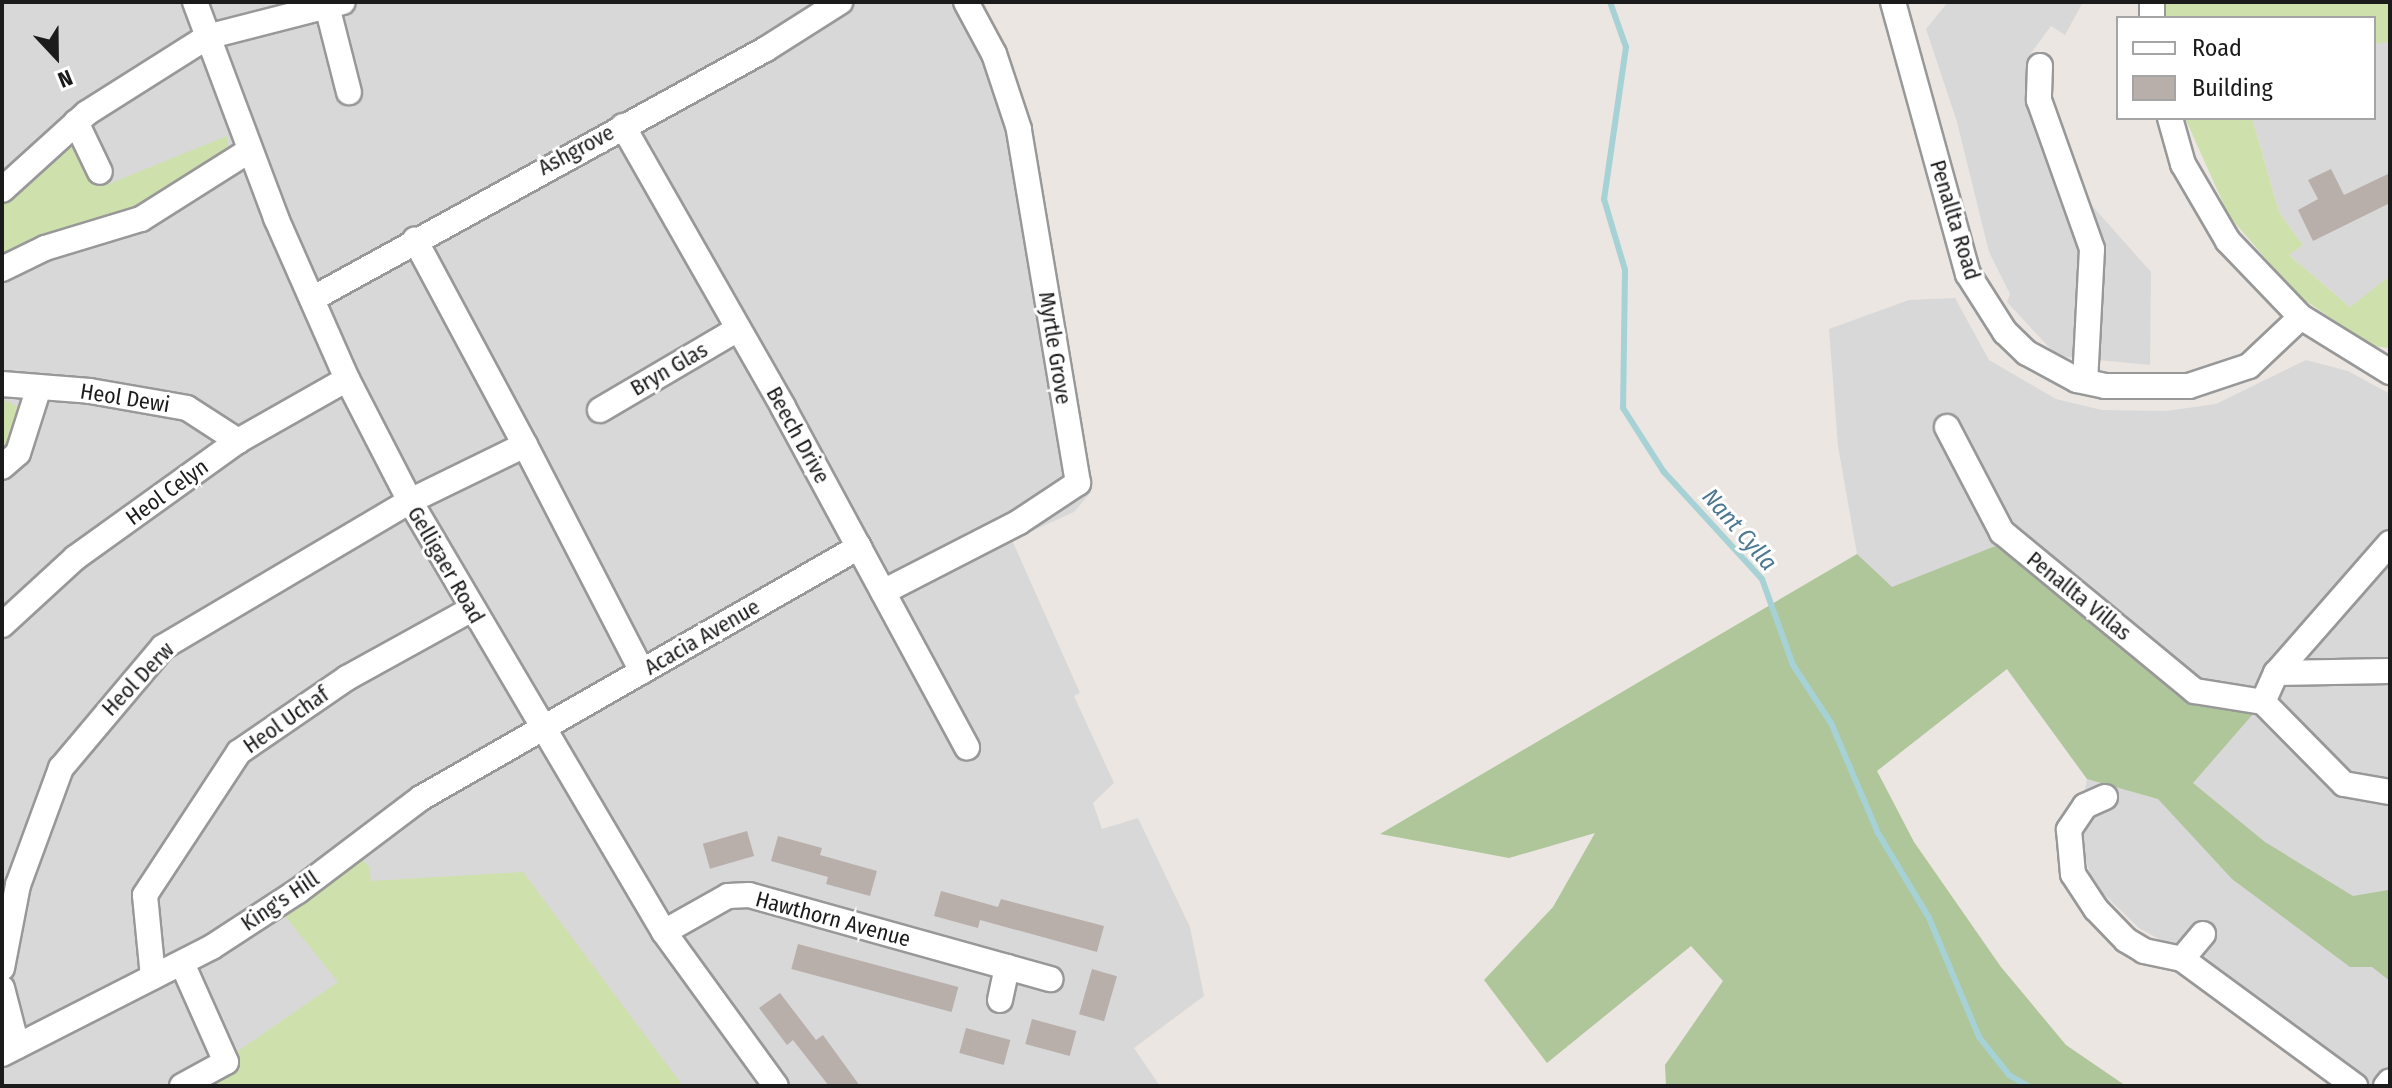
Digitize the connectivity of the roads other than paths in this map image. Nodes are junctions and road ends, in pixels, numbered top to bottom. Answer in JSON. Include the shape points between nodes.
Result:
{"nodes":[{"id":1,"x":195,"y":2,"type":"edge"},
{"id":2,"x":840,"y":2,"type":"edge"},
{"id":3,"x":966,"y":2,"type":"edge"},
{"id":4,"x":1893,"y":2,"type":"edge"},
{"id":5,"x":335,"y":4,"type":"edge"},
{"id":6,"x":207,"y":37,"type":"junction"},
{"id":7,"x":2040,"y":66,"type":"dead end"},
{"id":8,"x":349,"y":92,"type":"dead end"},
{"id":9,"x":2171,"y":120,"type":"edge"},
{"id":10,"x":76,"y":122,"type":"junction"},
{"id":11,"x":623,"y":126,"type":"junction"},
{"id":12,"x":250,"y":150,"type":"junction"},
{"id":13,"x":100,"y":172,"type":"dead end"},
{"id":14,"x":2,"y":190,"type":"edge"},
{"id":15,"x":415,"y":240,"type":"junction"},
{"id":16,"x":2,"y":269,"type":"edge"},
{"id":17,"x":312,"y":299,"type":"junction"},
{"id":18,"x":2301,"y":317,"type":"junction"},
{"id":19,"x":738,"y":329,"type":"junction"},
{"id":20,"x":2390,"y":372,"type":"edge"},
{"id":21,"x":347,"y":379,"type":"junction"},
{"id":22,"x":2085,"y":381,"type":"junction"},
{"id":23,"x":2,"y":384,"type":"edge"},
{"id":24,"x":39,"y":387,"type":"junction"},
{"id":25,"x":600,"y":410,"type":"dead end"},
{"id":26,"x":1947,"y":427,"type":"dead end"},
{"id":27,"x":238,"y":441,"type":"junction"},
{"id":28,"x":525,"y":445,"type":"junction"},
{"id":29,"x":2,"y":467,"type":"edge"},
{"id":30,"x":410,"y":501,"type":"junction"},
{"id":31,"x":2390,"y":543,"type":"edge"},
{"id":32,"x":859,"y":547,"type":"junction"},
{"id":33,"x":883,"y":592,"type":"junction"},
{"id":34,"x":470,"y":610,"type":"junction"},
{"id":35,"x":2,"y":625,"type":"edge"},
{"id":36,"x":2390,"y":671,"type":"edge"},
{"id":37,"x":642,"y":672,"type":"junction"},
{"id":38,"x":2276,"y":673,"type":"junction"},
{"id":39,"x":2263,"y":702,"type":"junction"},
{"id":40,"x":546,"y":728,"type":"junction"},
{"id":41,"x":967,"y":747,"type":"dead end"},
{"id":42,"x":2390,"y":792,"type":"edge"},
{"id":43,"x":2105,"y":797,"type":"dead end"},
{"id":44,"x":664,"y":932,"type":"junction"},
{"id":45,"x":2203,"y":934,"type":"dead end"},
{"id":46,"x":2182,"y":959,"type":"junction"},
{"id":47,"x":182,"y":963,"type":"junction"},
{"id":48,"x":1007,"y":967,"type":"junction"},
{"id":49,"x":2,"y":968,"type":"edge"},
{"id":50,"x":153,"y":977,"type":"junction"},
{"id":51,"x":1050,"y":979,"type":"dead end"},
{"id":52,"x":2,"y":988,"type":"edge"},
{"id":53,"x":1000,"y":1000,"type":"dead end"},
{"id":54,"x":9,"y":1050,"type":"edge"},
{"id":55,"x":2390,"y":1081,"type":"edge"},
{"id":56,"x":182,"y":1086,"type":"edge"},
{"id":57,"x":776,"y":1086,"type":"edge"},
{"id":58,"x":2355,"y":1086,"type":"edge"},
{"id":59,"x":2386,"y":1086,"type":"edge"}],
"edges":[{"from":1,"to":6,"type":"street","name":"Gelligaer Road"},
{"from":2,"to":11,"type":"street","name":"Ashgrove","via":[[766,49]]},
{"from":3,"to":33,"type":"street","name":"Myrtle Grove","via":[[994,54],[1019,129],[1078,483],[1019,522]]},
{"from":4,"to":22,"type":"street","name":"Penallta Road","via":[[1968,274],[1987,308],[2027,353]]},
{"from":5,"to":6,"type":"street"},
{"from":5,"to":8,"type":"street"},
{"from":6,"to":10,"type":"street"},
{"from":6,"to":12,"type":"street","name":"Gelligaer Road"},
{"from":7,"to":22,"type":"street","via":[[2039,100],[2092,249]]},
{"from":9,"to":18,"type":"street","via":[[2183,164],[2228,241]]},
{"from":10,"to":13,"type":"street"},
{"from":10,"to":14,"type":"street"},
{"from":11,"to":15,"type":"street","name":"Ashgrove"},
{"from":11,"to":19,"type":"street","name":"Beech Drive"},
{"from":12,"to":16,"type":"street","via":[[141,219],[45,248]]},
{"from":12,"to":17,"type":"street","name":"Gelligaer Road"},
{"from":15,"to":17,"type":"street","name":"Ashgrove"},
{"from":15,"to":28,"type":"street"},
{"from":17,"to":21,"type":"street","name":"Gelligaer Road"},
{"from":18,"to":20,"type":"street"},
{"from":18,"to":22,"type":"street","name":"Penallta Road","via":[[2260,357],[2224,377],[2149,388]]},
{"from":19,"to":25,"type":"street","name":"Bryn Glas"},
{"from":19,"to":32,"type":"street","name":"Beech Drive"},
{"from":21,"to":27,"type":"street","name":"Heol Celyn"},
{"from":21,"to":30,"type":"street","name":"Gelligaer Road"},
{"from":23,"to":24,"type":"street","name":"Heol Dewi"},
{"from":24,"to":27,"type":"street","name":"Heol Dewi","via":[[187,408]]},
{"from":24,"to":29,"type":"street","via":[[18,453]]},
{"from":26,"to":39,"type":"street","name":"Penallta Villas","via":[[2002,532],[2195,691]]},
{"from":27,"to":35,"type":"street","name":"Heol Celyn","via":[[75,558]]},
{"from":28,"to":30,"type":"street","name":"Heol Derw"},
{"from":28,"to":37,"type":"street"},
{"from":30,"to":34,"type":"street","name":"Gelligaer Road"},
{"from":30,"to":49,"type":"street","name":"Heol Derw","via":[[163,647],[116,697],[61,768],[18,885]]},
{"from":31,"to":38,"type":"street"},
{"from":32,"to":33,"type":"street","name":"Beech Drive"},
{"from":32,"to":37,"type":"street","name":"Acacia Avenue"},
{"from":33,"to":41,"type":"street","name":"Beech Drive"},
{"from":34,"to":40,"type":"street","name":"Gelligaer Road"},
{"from":34,"to":50,"type":"street","name":"Heol Uchaf","via":[[347,678],[239,752],[145,895]]},
{"from":36,"to":38,"type":"street"},
{"from":37,"to":40,"type":"street","name":"Acacia Avenue"},
{"from":38,"to":39,"type":"street"},
{"from":39,"to":42,"type":"street","via":[[2344,784]]},
{"from":40,"to":44,"type":"street","name":"Gelligaer Road"},
{"from":40,"to":47,"type":"street","name":"King's Hill","via":[[421,798],[298,891]]},
{"from":43,"to":46,"type":"street","via":[[2085,806],[2069,830],[2073,874],[2126,940],[2144,951]]},
{"from":44,"to":48,"type":"street","name":"Hawthorn Avenue","via":[[728,896],[749,895]]},
{"from":44,"to":57,"type":"street","name":"Gelligaer Road"},
{"from":45,"to":46,"type":"street"},
{"from":46,"to":58,"type":"street"},
{"from":47,"to":50,"type":"street","name":"King's Hill"},
{"from":47,"to":56,"type":"street","via":[[226,1062]]},
{"from":48,"to":51,"type":"street","name":"Hawthorn Avenue"},
{"from":48,"to":53,"type":"street"},
{"from":50,"to":54,"type":"street","name":"King's Hill"},
{"from":52,"to":54,"type":"street"},
{"from":55,"to":59,"type":"street"}]}
